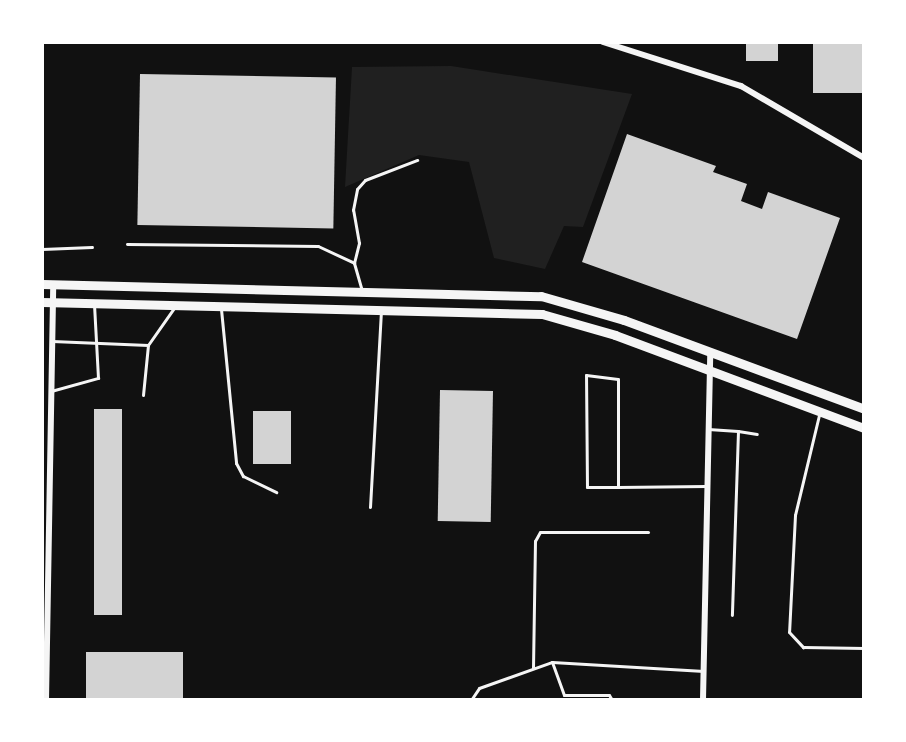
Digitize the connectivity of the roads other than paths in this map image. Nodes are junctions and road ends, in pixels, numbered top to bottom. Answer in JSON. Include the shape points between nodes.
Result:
{"nodes":[{"id":1,"x":603,"y":42,"type":"edge"},
{"id":2,"x":864,"y":158,"type":"edge"},
{"id":3,"x":417,"y":160,"type":"dead end"},
{"id":4,"x":127,"y":244,"type":"dead end"},
{"id":5,"x":92,"y":247,"type":"dead end"},
{"id":6,"x":42,"y":249,"type":"edge"},
{"id":7,"x":354,"y":263,"type":"junction"},
{"id":8,"x":42,"y":284,"type":"edge"},
{"id":9,"x":53,"y":284,"type":"junction"},
{"id":10,"x":362,"y":291,"type":"junction"},
{"id":11,"x":48,"y":302,"type":"edge"},
{"id":12,"x":94,"y":303,"type":"junction"},
{"id":13,"x":176,"y":305,"type":"junction"},
{"id":14,"x":221,"y":305,"type":"junction"},
{"id":15,"x":382,"y":308,"type":"junction"},
{"id":16,"x":52,"y":341,"type":"junction"},
{"id":17,"x":100,"y":342,"type":"junction"},
{"id":18,"x":148,"y":345,"type":"junction"},
{"id":19,"x":710,"y":352,"type":"junction"},
{"id":20,"x":709,"y":370,"type":"junction"},
{"id":21,"x":51,"y":391,"type":"junction"},
{"id":22,"x":143,"y":395,"type":"dead end"},
{"id":23,"x":864,"y":409,"type":"edge"},
{"id":24,"x":820,"y":411,"type":"junction"},
{"id":25,"x":864,"y":428,"type":"edge"},
{"id":26,"x":708,"y":429,"type":"junction"},
{"id":27,"x":738,"y":431,"type":"junction"},
{"id":28,"x":757,"y":434,"type":"dead end"},
{"id":29,"x":707,"y":486,"type":"junction"},
{"id":30,"x":618,"y":487,"type":"junction"},
{"id":31,"x":46,"y":491,"type":"edge"},
{"id":32,"x":276,"y":492,"type":"dead end"},
{"id":33,"x":370,"y":507,"type":"dead end"},
{"id":34,"x":46,"y":522,"type":"edge"},
{"id":35,"x":648,"y":532,"type":"dead end"},
{"id":36,"x":732,"y":615,"type":"dead end"},
{"id":37,"x":864,"y":648,"type":"edge"},
{"id":38,"x":552,"y":662,"type":"junction"},
{"id":39,"x":533,"y":668,"type":"junction"},
{"id":40,"x":704,"y":671,"type":"junction"},
{"id":41,"x":46,"y":700,"type":"edge"},
{"id":42,"x":471,"y":700,"type":"edge"},
{"id":43,"x":612,"y":700,"type":"edge"},
{"id":44,"x":703,"y":700,"type":"edge"}],
"edges":[{"from":1,"to":2,"type":"street","via":[[741,86]]},
{"from":3,"to":7,"type":"lane","via":[[365,180],[357,189]]},
{"from":4,"to":7,"type":"lane","via":[[318,246]]},
{"from":5,"to":6,"type":"lane"},
{"from":7,"to":10,"type":"lane"},
{"from":8,"to":9,"type":"main road"},
{"from":9,"to":10,"type":"main road"},
{"from":9,"to":11,"type":"street"},
{"from":10,"to":19,"type":"main road","via":[[541,296],[599,311]]},
{"from":11,"to":12,"type":"main road"},
{"from":11,"to":16,"type":"street"},
{"from":12,"to":13,"type":"main road"},
{"from":12,"to":17,"type":"lane"},
{"from":13,"to":14,"type":"main road"},
{"from":13,"to":18,"type":"lane"},
{"from":14,"to":15,"type":"main road"},
{"from":14,"to":32,"type":"lane","via":[[236,463],[243,476]]},
{"from":15,"to":20,"type":"main road","via":[[542,314]]},
{"from":15,"to":33,"type":"lane"},
{"from":16,"to":17,"type":"lane"},
{"from":16,"to":21,"type":"street"},
{"from":17,"to":18,"type":"lane"},
{"from":17,"to":21,"type":"lane","via":[[96,381]]},
{"from":18,"to":22,"type":"lane"},
{"from":19,"to":20,"type":"street"},
{"from":19,"to":23,"type":"main road"},
{"from":20,"to":24,"type":"main road"},
{"from":20,"to":26,"type":"street"},
{"from":21,"to":31,"type":"street"},
{"from":24,"to":25,"type":"main road"},
{"from":24,"to":37,"type":"lane","via":[[795,515],[789,632],[803,647]]},
{"from":26,"to":27,"type":"lane"},
{"from":26,"to":29,"type":"street"},
{"from":27,"to":28,"type":"lane"},
{"from":27,"to":36,"type":"lane"},
{"from":29,"to":30,"type":"lane"},
{"from":29,"to":40,"type":"street"},
{"from":30,"to":30,"type":"lane","via":[[587,487],[586,375],[618,379]]},
{"from":31,"to":34,"type":"street"},
{"from":34,"to":41,"type":"street"},
{"from":35,"to":39,"type":"lane","via":[[540,532],[535,541]]},
{"from":38,"to":39,"type":"lane"},
{"from":38,"to":40,"type":"lane"},
{"from":38,"to":43,"type":"lane","via":[[564,695],[609,695]]},
{"from":39,"to":42,"type":"lane","via":[[479,688]]},
{"from":40,"to":44,"type":"street"}]}
